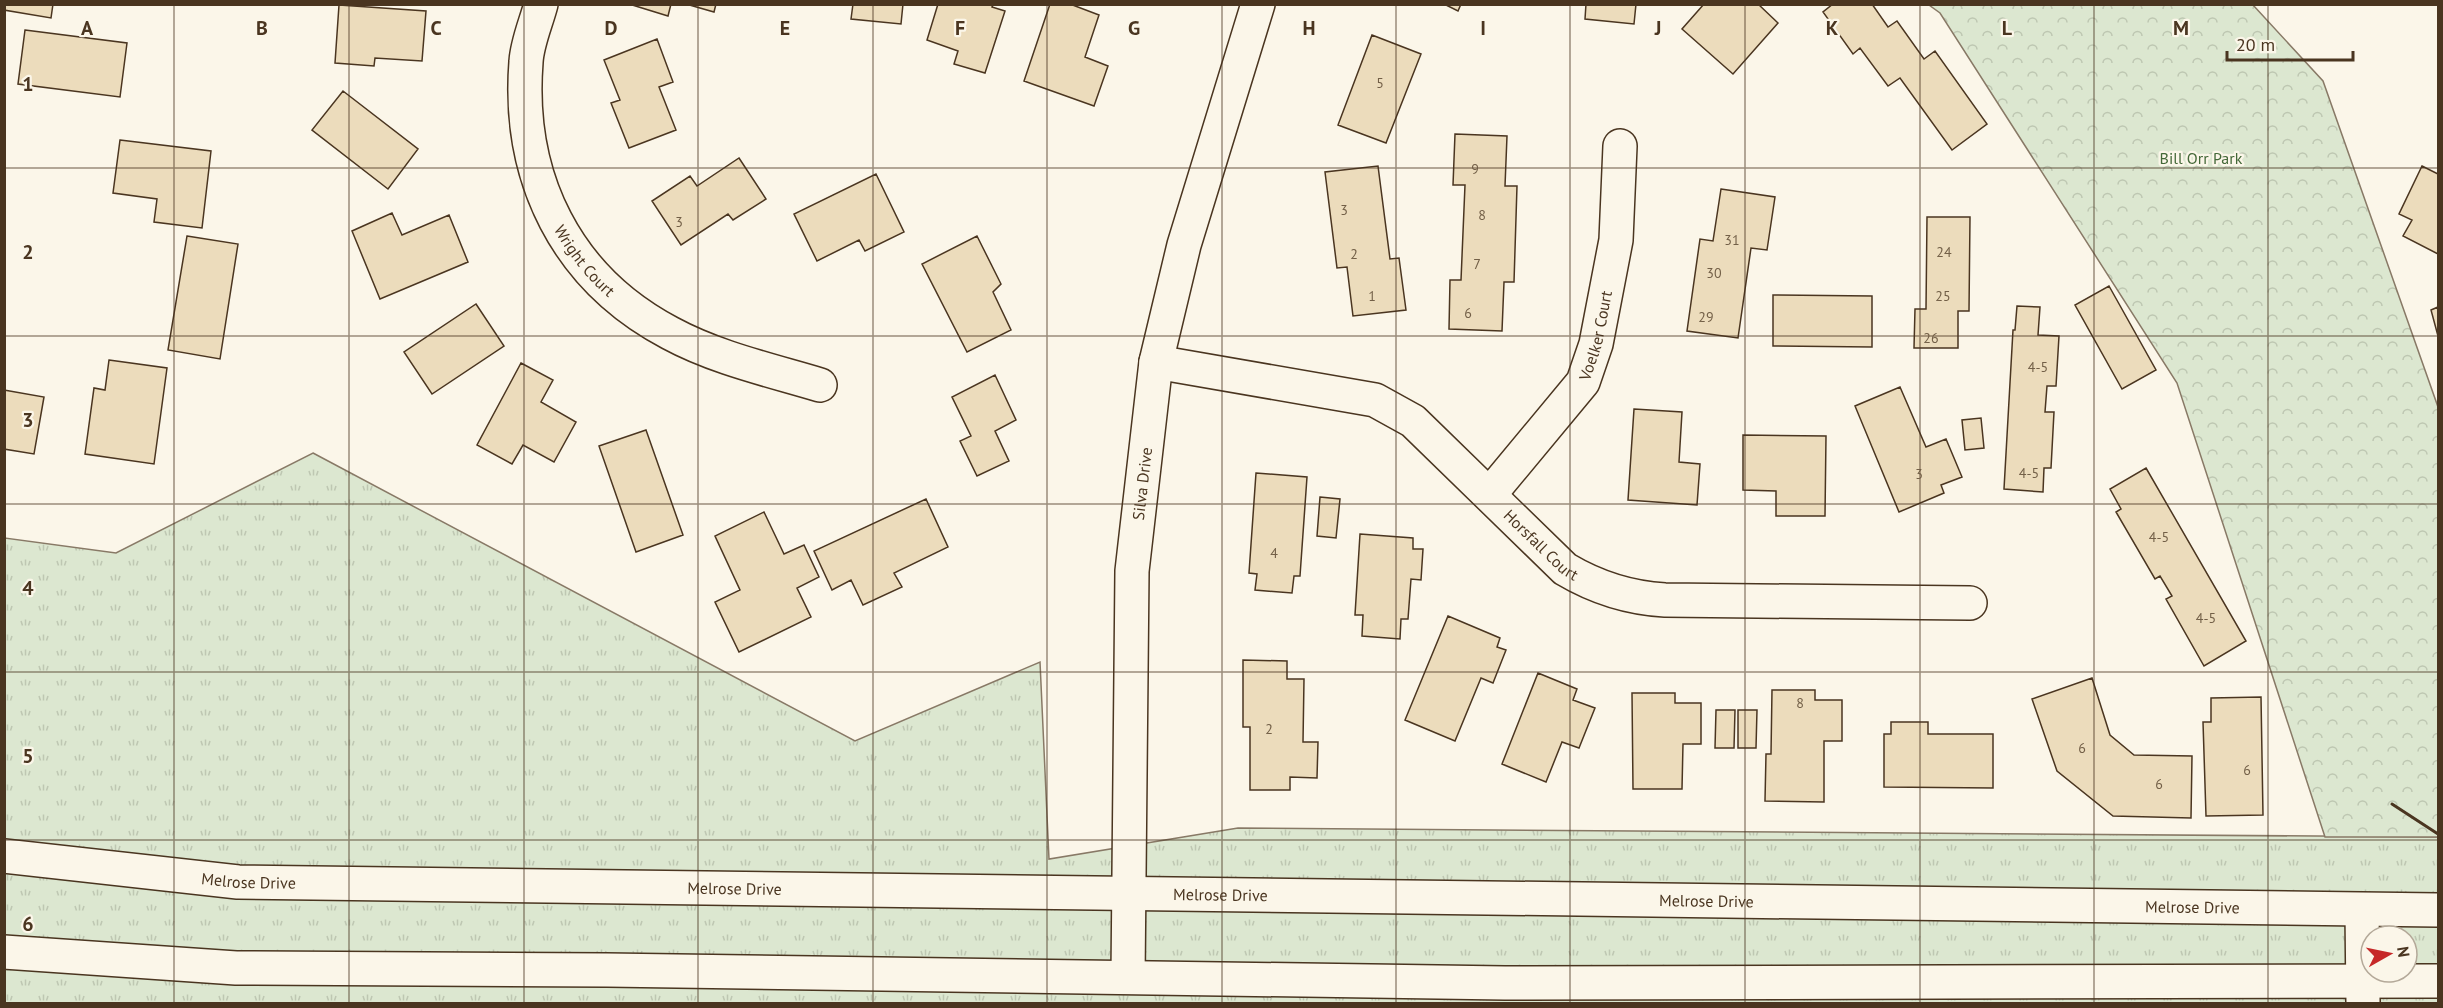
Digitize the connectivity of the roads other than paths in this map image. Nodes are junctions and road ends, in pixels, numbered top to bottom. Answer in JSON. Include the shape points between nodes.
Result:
{"nodes":[{"id":1,"x":540,"y":4,"type":"edge"},
{"id":2,"x":1258,"y":4,"type":"edge"},
{"id":3,"x":1620,"y":146,"type":"dead end"},
{"id":4,"x":1156,"y":362,"type":"junction"},
{"id":5,"x":820,"y":385,"type":"dead end"},
{"id":6,"x":1490,"y":494,"type":"junction"},
{"id":7,"x":1970,"y":603,"type":"dead end"},
{"id":8,"x":4,"y":856,"type":"edge"},
{"id":9,"x":1130,"y":892,"type":"junction"},
{"id":10,"x":2362,"y":910,"type":"junction"},
{"id":11,"x":2439,"y":910,"type":"edge"},
{"id":12,"x":4,"y":952,"type":"edge"},
{"id":13,"x":1128,"y":977,"type":"junction"},
{"id":14,"x":2439,"y":981,"type":"edge"},
{"id":15,"x":1505,"y":993,"type":"edge"},
{"id":16,"x":2363,"y":993,"type":"edge"}],
"edges":[{"from":1,"to":5,"type":"main road","name":"Wright Court","via":[[526,60],[526,105],[533,160],[547,208],[568,244],[596,280],[626,306],[670,333],[722,355]]},
{"from":2,"to":4,"type":"main road","name":"Silva Drive","via":[[1184,245]]},
{"from":3,"to":6,"type":"main road","name":"Voelker Court","via":[[1616,240],[1596,344],[1583,382]]},
{"from":4,"to":6,"type":"main road","name":"Horsfall Court","via":[[1375,400],[1413,421]]},
{"from":4,"to":9,"type":"main road","name":"Silva Drive","via":[[1132,571]]},
{"from":6,"to":7,"type":"main road","name":"Horsfall Court","via":[[1565,569],[1590,583],[1640,599]]},
{"from":8,"to":9,"type":"main road","name":"Melrose Drive","via":[[238,882]]},
{"from":9,"to":10,"type":"main road","name":"Melrose Drive"},
{"from":9,"to":13,"type":"main road","name":"Silva Drive"},
{"from":10,"to":11,"type":"main road","name":"Melrose Drive"},
{"from":10,"to":16,"type":"main road"},
{"from":12,"to":13,"type":"main road","via":[[236,968]]},
{"from":13,"to":15,"type":"main road"},
{"from":14,"to":16,"type":"main road"},
{"from":15,"to":16,"type":"main road"}]}
